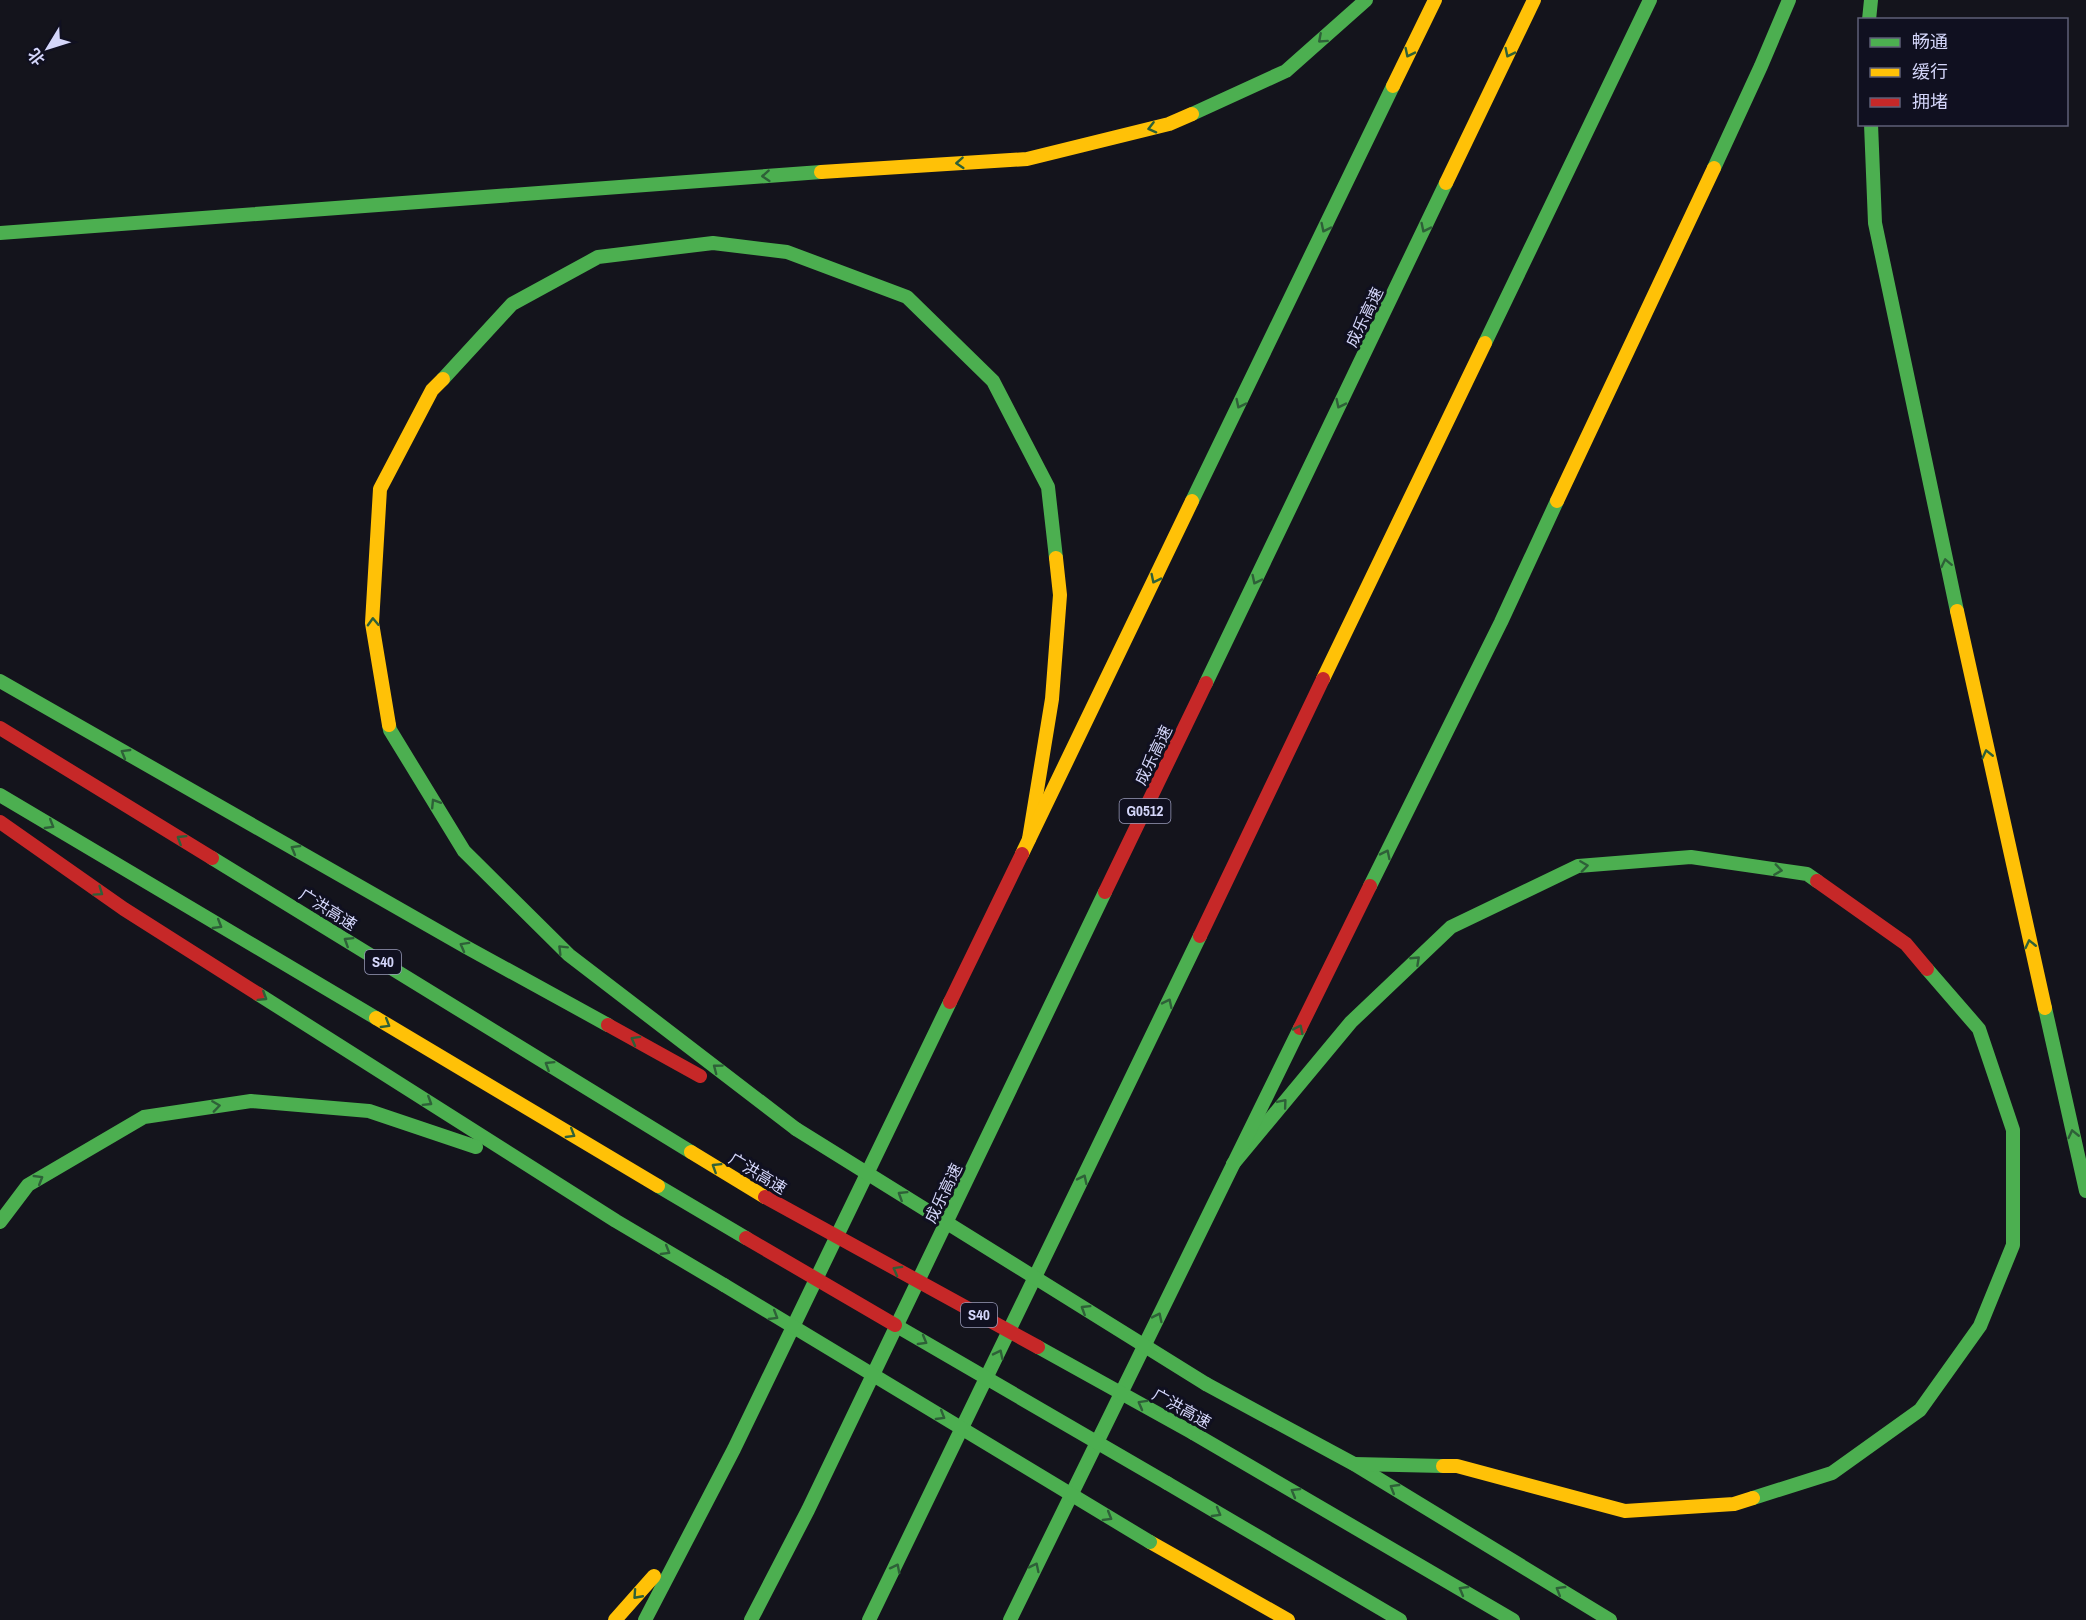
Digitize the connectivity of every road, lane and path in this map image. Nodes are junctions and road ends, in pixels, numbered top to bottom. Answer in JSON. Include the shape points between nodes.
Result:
{"nodes":[{"id":1,"x":1366,"y":0,"type":"edge"},
{"id":2,"x":1435,"y":0,"type":"edge"},
{"id":3,"x":1534,"y":0,"type":"edge"},
{"id":4,"x":1650,"y":0,"type":"edge"},
{"id":5,"x":1789,"y":0,"type":"edge"},
{"id":6,"x":1871,"y":0,"type":"edge"},
{"id":7,"x":1869,"y":18,"type":"edge"},
{"id":8,"x":1871,"y":126,"type":"edge"},
{"id":9,"x":0,"y":233,"type":"edge"},
{"id":10,"x":0,"y":681,"type":"edge"},
{"id":11,"x":0,"y":728,"type":"edge"},
{"id":12,"x":0,"y":795,"type":"edge"},
{"id":13,"x":0,"y":822,"type":"edge"},
{"id":14,"x":1029,"y":839,"type":"junction"},
{"id":15,"x":796,"y":1129,"type":"junction"},
{"id":16,"x":1233,"y":1164,"type":"junction"},
{"id":17,"x":2086,"y":1191,"type":"edge"},
{"id":18,"x":616,"y":1221,"type":"junction"},
{"id":19,"x":0,"y":1222,"type":"edge"},
{"id":20,"x":1354,"y":1464,"type":"junction"},
{"id":21,"x":687,"y":1539,"type":"junction"},
{"id":22,"x":1150,"y":1542,"type":"junction"},
{"id":23,"x":615,"y":1620,"type":"edge"},
{"id":24,"x":645,"y":1620,"type":"edge"},
{"id":25,"x":751,"y":1620,"type":"edge"},
{"id":26,"x":869,"y":1620,"type":"edge"},
{"id":27,"x":1010,"y":1620,"type":"edge"},
{"id":28,"x":1262,"y":1620,"type":"edge"},
{"id":29,"x":1288,"y":1620,"type":"edge"},
{"id":30,"x":1400,"y":1620,"type":"edge"},
{"id":31,"x":1513,"y":1620,"type":"edge"},
{"id":32,"x":1610,"y":1620,"type":"edge"}],
"edges":[{"from":1,"to":9,"type":"highway","one_way":true,"via":[[1286,71],[1169,124],[1027,159]]},
{"from":2,"to":14,"type":"highway","one_way":true},
{"from":3,"to":25,"type":"highway","name":"成乐高速","number":"G0512","one_way":true,"via":[[808,1510]]},
{"from":26,"to":4,"type":"highway","one_way":true},
{"from":16,"to":5,"type":"highway","one_way":true,"via":[[1506,612]]},
{"from":6,"to":7,"type":"highway"},
{"from":17,"to":8,"type":"highway","one_way":true,"via":[[1982,731],[1875,223]]},
{"from":15,"to":10,"type":"highway","one_way":true,"via":[[466,947]]},
{"from":31,"to":11,"type":"highway","name":"广洪高速","number":"S40","one_way":true,"bridge":true,"via":[[1193,1432],[765,1197]]},
{"from":12,"to":30,"type":"highway","one_way":true,"bridge":true},
{"from":13,"to":18,"type":"highway","one_way":true,"via":[[124,909]]},
{"from":15,"to":14,"type":"highway","one_way":true,"via":[[569,955],[464,851],[390,730],[372,623],[380,489],[432,390],[512,304],[598,257],[713,243],[787,252],[907,297],[993,381],[1048,487],[1060,595],[1052,699]]},
{"from":14,"to":21,"type":"highway","via":[[740,1438]]},
{"from":20,"to":15,"type":"highway","one_way":true,"bridge":true,"via":[[1206,1384]]},
{"from":16,"to":20,"type":"highway","one_way":true,"via":[[1351,1022],[1451,927],[1578,866],[1691,857],[1807,874],[1906,944],[1979,1029],[2013,1130],[2013,1245],[1980,1326],[1920,1410],[1832,1473],[1734,1504],[1625,1511],[1457,1466]]},
{"from":27,"to":16,"type":"highway","one_way":true},
{"from":19,"to":18,"type":"highway","one_way":true,"via":[[28,1185],[144,1117],[251,1101],[369,1111],[488,1151]]},
{"from":18,"to":22,"type":"highway","one_way":true,"bridge":true},
{"from":32,"to":20,"type":"highway","one_way":true},
{"from":21,"to":23,"type":"highway","one_way":true},
{"from":21,"to":24,"type":"highway"},
{"from":22,"to":28,"type":"highway"},
{"from":22,"to":29,"type":"highway"}]}
